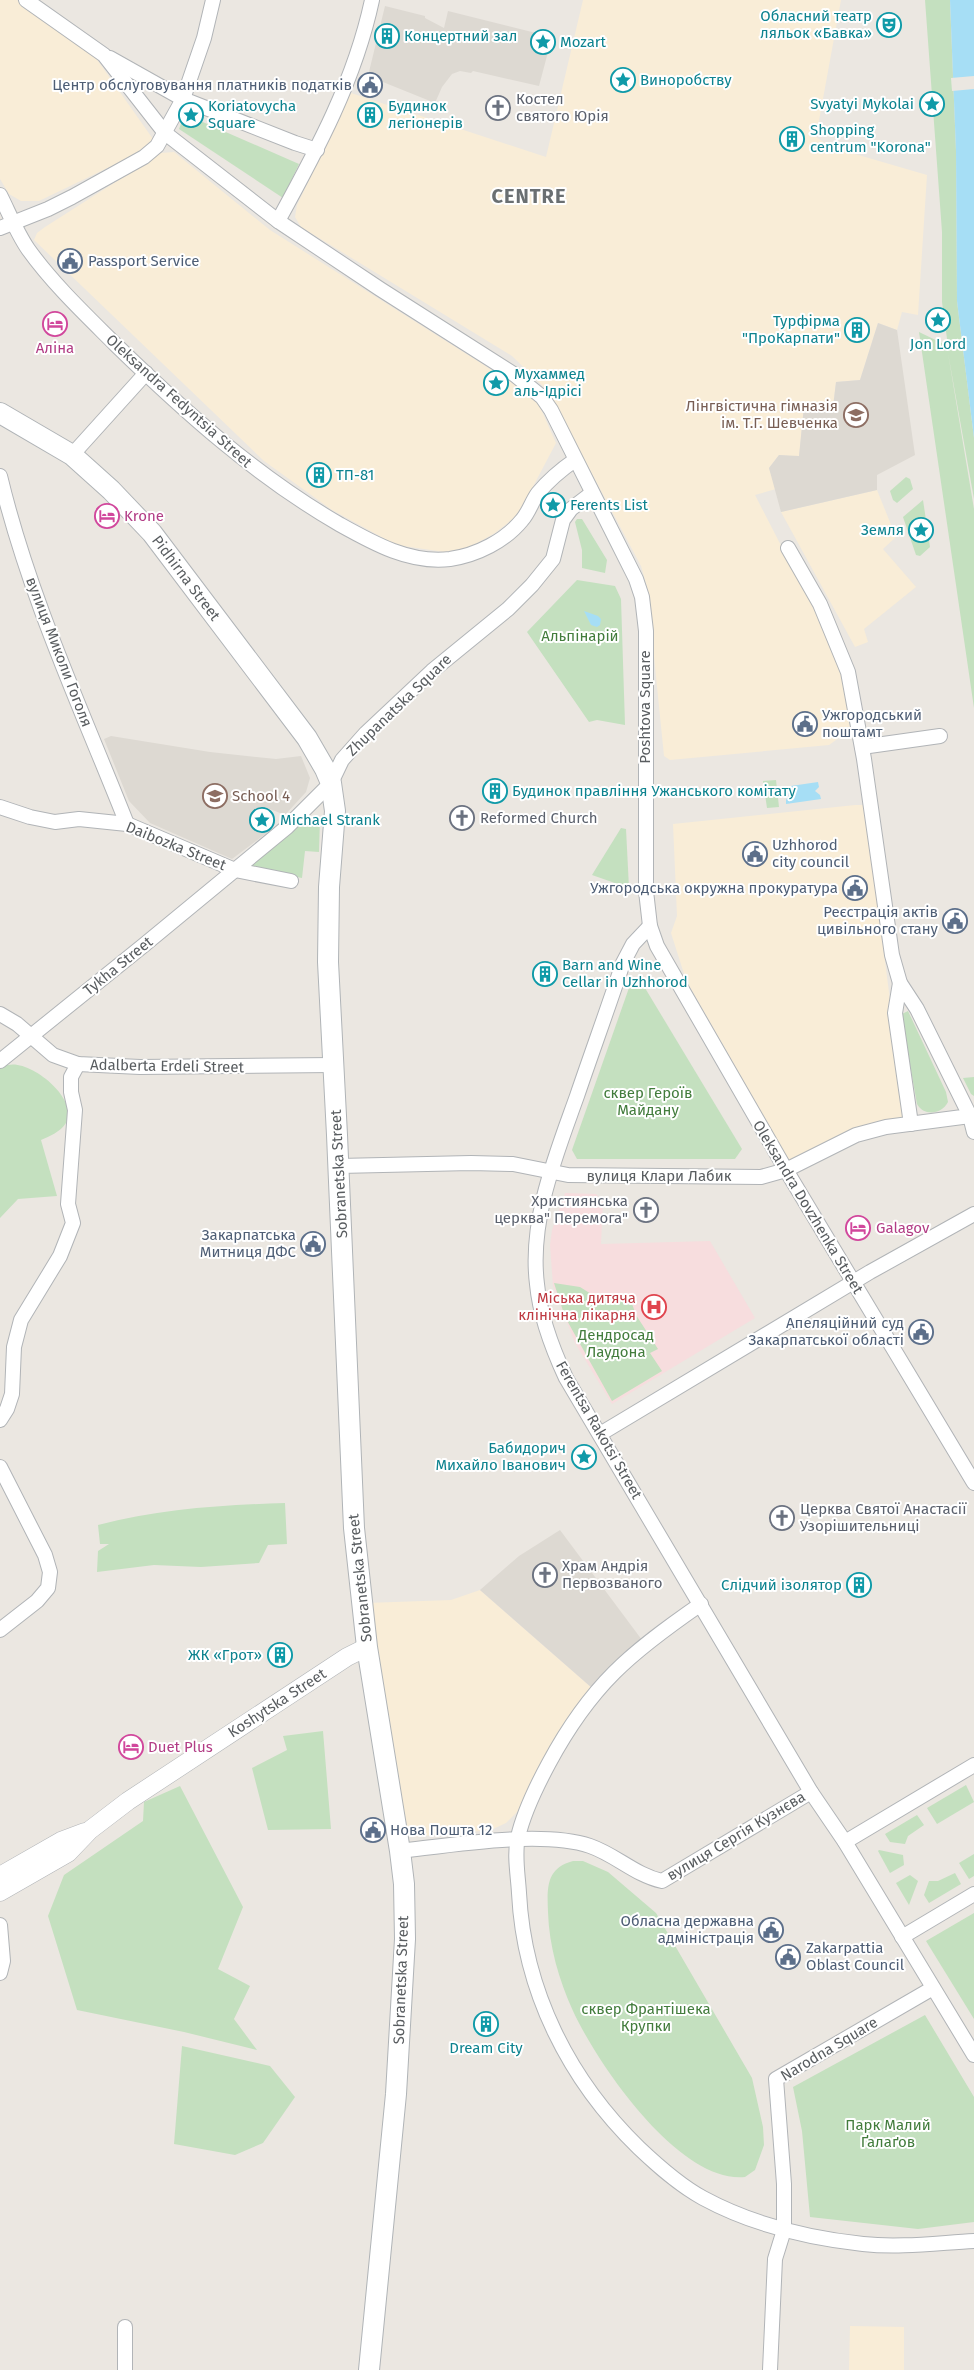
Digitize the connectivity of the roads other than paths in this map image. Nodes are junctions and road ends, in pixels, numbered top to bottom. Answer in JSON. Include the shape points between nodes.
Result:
{"nodes":[{"id":1,"x":26,"y":0,"type":"edge"},
{"id":2,"x":213,"y":0,"type":"edge"},
{"id":3,"x":372,"y":0,"type":"edge"},
{"id":4,"x":104,"y":55,"type":"junction"},
{"id":5,"x":183,"y":99,"type":"junction"},
{"id":6,"x":165,"y":132,"type":"junction"},
{"id":7,"x":317,"y":150,"type":"junction"},
{"id":8,"x":0,"y":195,"type":"edge"},
{"id":9,"x":278,"y":221,"type":"junction"},
{"id":10,"x":14,"y":222,"type":"junction"},
{"id":11,"x":0,"y":228,"type":"edge"},
{"id":12,"x":146,"y":373,"type":"junction"},
{"id":13,"x":0,"y":413,"type":"edge"},
{"id":14,"x":72,"y":455,"type":"junction"},
{"id":15,"x":575,"y":460,"type":"junction"},
{"id":16,"x":0,"y":476,"type":"edge"},
{"id":17,"x":592,"y":493,"type":"junction"},
{"id":18,"x":788,"y":548,"type":"dead end"},
{"id":19,"x":940,"y":736,"type":"dead end"},
{"id":20,"x":862,"y":747,"type":"junction"},
{"id":21,"x":331,"y":783,"type":"junction"},
{"id":22,"x":0,"y":807,"type":"edge"},
{"id":23,"x":127,"y":824,"type":"junction"},
{"id":24,"x":234,"y":870,"type":"junction"},
{"id":25,"x":291,"y":881,"type":"dead end"},
{"id":26,"x":650,"y":926,"type":"junction"},
{"id":27,"x":900,"y":984,"type":"junction"},
{"id":28,"x":0,"y":1014,"type":"edge"},
{"id":29,"x":31,"y":1036,"type":"junction"},
{"id":30,"x":0,"y":1061,"type":"edge"},
{"id":31,"x":78,"y":1064,"type":"junction"},
{"id":32,"x":334,"y":1065,"type":"junction"},
{"id":33,"x":972,"y":1116,"type":"edge"},
{"id":34,"x":911,"y":1124,"type":"junction"},
{"id":35,"x":974,"y":1132,"type":"edge"},
{"id":36,"x":339,"y":1166,"type":"junction"},
{"id":37,"x":786,"y":1170,"type":"junction"},
{"id":38,"x":551,"y":1172,"type":"junction"},
{"id":39,"x":974,"y":1214,"type":"edge"},
{"id":40,"x":854,"y":1282,"type":"junction"},
{"id":41,"x":0,"y":1420,"type":"edge"},
{"id":42,"x":600,"y":1434,"type":"junction"},
{"id":43,"x":0,"y":1467,"type":"edge"},
{"id":44,"x":970,"y":1467,"type":"edge"},
{"id":45,"x":974,"y":1483,"type":"edge"},
{"id":46,"x":701,"y":1604,"type":"junction"},
{"id":47,"x":0,"y":1630,"type":"edge"},
{"id":48,"x":367,"y":1647,"type":"junction"},
{"id":49,"x":974,"y":1765,"type":"edge"},
{"id":50,"x":811,"y":1792,"type":"junction"},
{"id":51,"x":90,"y":1830,"type":"junction"},
{"id":52,"x":517,"y":1840,"type":"junction"},
{"id":53,"x":845,"y":1842,"type":"junction"},
{"id":54,"x":400,"y":1851,"type":"junction"},
{"id":55,"x":0,"y":1876,"type":"edge"},
{"id":56,"x":0,"y":1892,"type":"edge"},
{"id":57,"x":974,"y":1894,"type":"edge"},
{"id":58,"x":0,"y":1925,"type":"edge"},
{"id":59,"x":902,"y":1937,"type":"junction"},
{"id":60,"x":0,"y":1973,"type":"edge"},
{"id":61,"x":933,"y":1988,"type":"junction"},
{"id":62,"x":974,"y":2055,"type":"edge"},
{"id":63,"x":784,"y":2230,"type":"junction"},
{"id":64,"x":974,"y":2241,"type":"edge"},
{"id":65,"x":125,"y":2327,"type":"dead end"},
{"id":66,"x":125,"y":2370,"type":"edge"},
{"id":67,"x":369,"y":2370,"type":"edge"},
{"id":68,"x":770,"y":2370,"type":"edge"}],
"edges":[{"from":1,"to":4,"type":"street"},
{"from":2,"to":5,"type":"street"},
{"from":3,"to":7,"type":"street","via":[[354,66]]},
{"from":4,"to":5,"type":"street"},
{"from":4,"to":6,"type":"street"},
{"from":5,"to":6,"type":"street"},
{"from":5,"to":7,"type":"street"},
{"from":6,"to":9,"type":"street"},
{"from":6,"to":10,"type":"street","via":[[157,146],[144,157],[48,210]]},
{"from":7,"to":9,"type":"street"},
{"from":8,"to":10,"type":"street","name":"Oleksandra Fedyntsia Street"},
{"from":9,"to":15,"type":"street","via":[[534,389],[551,410]]},
{"from":10,"to":11,"type":"street"},
{"from":10,"to":12,"type":"street","name":"Oleksandra Fedyntsia Street","via":[[39,263],[85,314]]},
{"from":12,"to":14,"type":"street"},
{"from":12,"to":15,"type":"street","name":"Oleksandra Fedyntsia Street","via":[[237,454],[294,496],[367,540],[401,554],[424,559],[451,559],[494,544],[523,519],[538,493]]},
{"from":13,"to":14,"type":"main road","name":"Pidhirna Street"},
{"from":14,"to":21,"type":"main road","name":"Pidhirna Street","via":[[111,490],[176,562],[307,738]]},
{"from":15,"to":17,"type":"street"},
{"from":16,"to":23,"type":"street","name":"вулиця Миколи Гоголя","via":[[50,634]]},
{"from":17,"to":21,"type":"street","name":"Zhupanatska Square","via":[[571,509],[563,520],[553,559],[532,585],[366,733],[342,760]]},
{"from":17,"to":26,"type":"street","name":"Poshtova Square","via":[[642,597],[646,631],[646,891]]},
{"from":18,"to":20,"type":"street","via":[[820,604],[845,664]]},
{"from":19,"to":20,"type":"street"},
{"from":20,"to":27,"type":"street","via":[[892,956]]},
{"from":21,"to":24,"type":"street","name":"Zhupanatska Square","via":[[287,827]]},
{"from":21,"to":32,"type":"main road","name":"Sobranetska Street","via":[[335,811],[328,962]]},
{"from":22,"to":23,"type":"street","name":"Daibozka Street","via":[[55,822],[79,819]]},
{"from":23,"to":24,"type":"street","name":"Daibozka Street"},
{"from":24,"to":25,"type":"street"},
{"from":24,"to":29,"type":"street","name":"Tykha Street"},
{"from":26,"to":37,"type":"street","name":"Oleksandra Dovzhenka Street","via":[[666,963]]},
{"from":26,"to":38,"type":"street","name":"Ferentsa Rakotsi Street","via":[[633,944],[623,963]]},
{"from":27,"to":33,"type":"street","via":[[917,1009]]},
{"from":27,"to":34,"type":"street","via":[[895,1013]]},
{"from":28,"to":29,"type":"street"},
{"from":29,"to":30,"type":"street","name":"Tykha Street"},
{"from":29,"to":31,"type":"street","via":[[53,1055]]},
{"from":31,"to":32,"type":"street","name":"Adalberta Erdeli Street","via":[[140,1067]]},
{"from":31,"to":41,"type":"street","name":"Adalberta Erdeli Street","via":[[71,1077],[70,1092],[75,1110],[68,1204],[73,1223],[60,1256],[21,1320],[14,1347],[12,1394]]},
{"from":32,"to":36,"type":"main road","name":"Sobranetska Street"},
{"from":33,"to":34,"type":"street","name":"вулиця Клари Лабик"},
{"from":33,"to":35,"type":"street"},
{"from":34,"to":37,"type":"street","name":"вулиця Клари Лабик","via":[[856,1135]]},
{"from":36,"to":38,"type":"street","name":"вулиця Клари Лабик","via":[[512,1164]]},
{"from":36,"to":48,"type":"main road","name":"Sobranetska Street","via":[[354,1528]]},
{"from":37,"to":38,"type":"street","name":"вулиця Клари Лабик","via":[[761,1177],[568,1175]]},
{"from":37,"to":40,"type":"street","name":"Oleksandra Dovzhenka Street"},
{"from":38,"to":42,"type":"street","name":"Ferentsa Rakotsi Street","via":[[539,1216],[537,1285],[554,1352]]},
{"from":39,"to":40,"type":"street"},
{"from":40,"to":42,"type":"street"},
{"from":40,"to":44,"type":"street","name":"Oleksandra Dovzhenka Street"},
{"from":42,"to":46,"type":"street","name":"Ferentsa Rakotsi Street"},
{"from":43,"to":47,"type":"street","via":[[45,1555],[50,1572],[48,1588],[37,1601]]},
{"from":44,"to":45,"type":"street","name":"Oleksandra Dovzhenka Street"},
{"from":46,"to":50,"type":"street","name":"Ferentsa Rakotsi Street"},
{"from":46,"to":52,"type":"street","via":[[655,1635],[623,1662],[588,1700],[565,1734],[532,1796]]},
{"from":48,"to":51,"type":"street","name":"Koshytska Street","via":[[128,1801]]},
{"from":48,"to":54,"type":"main road","name":"Sobranetska Street"},
{"from":49,"to":53,"type":"street"},
{"from":50,"to":52,"type":"street","name":"вулиця Сергія Кузнєва","via":[[662,1881],[647,1878],[592,1847],[577,1843]]},
{"from":50,"to":53,"type":"street","name":"Ferentsa Rakotsi Street"},
{"from":51,"to":55,"type":"street","name":"Koshytska Street","via":[[61,1841]]},
{"from":51,"to":56,"type":"street","name":"Koshytska Street","via":[[68,1853]]},
{"from":52,"to":54,"type":"street","name":"вулиця Сергія Кузнєва"},
{"from":52,"to":63,"type":"street","via":[[520,1915],[537,1991],[550,2026],[589,2090],[619,2128],[675,2180],[703,2198]]},
{"from":53,"to":59,"type":"street"},
{"from":54,"to":67,"type":"main road","name":"Sobranetska Street","via":[[404,1958],[393,2123]]},
{"from":57,"to":59,"type":"street"},
{"from":58,"to":60,"type":"street","via":[[3,1961]]},
{"from":59,"to":61,"type":"street"},
{"from":61,"to":62,"type":"street"},
{"from":61,"to":63,"type":"street","name":"Narodna Square","via":[[776,2079]]},
{"from":63,"to":64,"type":"street","via":[[864,2244]]},
{"from":63,"to":68,"type":"street","via":[[775,2259]]},
{"from":65,"to":66,"type":"street"}]}
